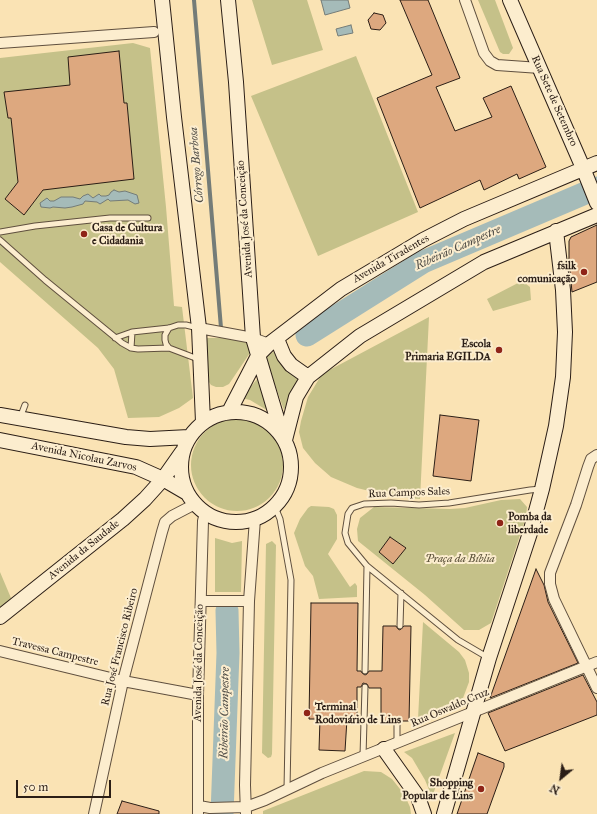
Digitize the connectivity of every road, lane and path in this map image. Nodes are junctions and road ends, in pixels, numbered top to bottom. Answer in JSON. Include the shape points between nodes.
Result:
{"nodes":[{"id":1,"x":162,"y":0,"type":"edge"},
{"id":2,"x":228,"y":0,"type":"edge"},
{"id":3,"x":465,"y":0,"type":"edge"},
{"id":4,"x":510,"y":0,"type":"edge"},
{"id":5,"x":154,"y":32,"type":"dead end"},
{"id":6,"x":0,"y":43,"type":"edge"},
{"id":7,"x":540,"y":68,"type":"junction"},
{"id":8,"x":597,"y":163,"type":"edge"},
{"id":9,"x":585,"y":172,"type":"junction"},
{"id":10,"x":597,"y":202,"type":"edge"},
{"id":11,"x":597,"y":215,"type":"edge"},
{"id":12,"x":148,"y":218,"type":"dead end"},
{"id":13,"x":556,"y":231,"type":"junction"},
{"id":14,"x":0,"y":232,"type":"edge"},
{"id":15,"x":0,"y":240,"type":"edge"},
{"id":16,"x":168,"y":328,"type":"junction"},
{"id":17,"x":199,"y":328,"type":"junction"},
{"id":18,"x":132,"y":332,"type":"junction"},
{"id":19,"x":115,"y":338,"type":"junction"},
{"id":20,"x":253,"y":338,"type":"junction"},
{"id":21,"x":268,"y":346,"type":"junction"},
{"id":22,"x":131,"y":348,"type":"junction"},
{"id":23,"x":169,"y":348,"type":"junction"},
{"id":24,"x":200,"y":360,"type":"junction"},
{"id":25,"x":308,"y":377,"type":"junction"},
{"id":26,"x":25,"y":405,"type":"dead end"},
{"id":27,"x":229,"y":412,"type":"junction"},
{"id":28,"x":0,"y":415,"type":"edge"},
{"id":29,"x":20,"y":418,"type":"junction"},
{"id":30,"x":203,"y":422,"type":"junction"},
{"id":31,"x":189,"y":437,"type":"junction"},
{"id":32,"x":284,"y":438,"type":"junction"},
{"id":33,"x":0,"y":440,"type":"edge"},
{"id":34,"x":183,"y":450,"type":"junction"},
{"id":35,"x":597,"y":455,"type":"edge"},
{"id":36,"x":163,"y":479,"type":"junction"},
{"id":37,"x":542,"y":489,"type":"junction"},
{"id":38,"x":196,"y":503,"type":"junction"},
{"id":39,"x":275,"y":507,"type":"junction"},
{"id":40,"x":256,"y":519,"type":"junction"},
{"id":41,"x":367,"y":566,"type":"junction"},
{"id":42,"x":401,"y":593,"type":"junction"},
{"id":43,"x":201,"y":601,"type":"junction"},
{"id":44,"x":249,"y":601,"type":"junction"},
{"id":45,"x":0,"y":617,"type":"edge"},
{"id":46,"x":400,"y":626,"type":"dead end"},
{"id":47,"x":0,"y":650,"type":"edge"},
{"id":48,"x":489,"y":658,"type":"junction"},
{"id":49,"x":597,"y":662,"type":"edge"},
{"id":50,"x":587,"y":665,"type":"junction"},
{"id":51,"x":365,"y":671,"type":"dead end"},
{"id":52,"x":123,"y":681,"type":"junction"},
{"id":53,"x":365,"y":687,"type":"dead end"},
{"id":54,"x":597,"y":688,"type":"edge"},
{"id":55,"x":198,"y":695,"type":"junction"},
{"id":56,"x":473,"y":711,"type":"junction"},
{"id":57,"x":397,"y":721,"type":"dead end"},
{"id":58,"x":397,"y":743,"type":"junction"},
{"id":59,"x":384,"y":748,"type":"junction"},
{"id":60,"x":363,"y":757,"type":"junction"},
{"id":61,"x":287,"y":789,"type":"junction"},
{"id":62,"x":198,"y":810,"type":"edge"},
{"id":63,"x":246,"y":810,"type":"edge"},
{"id":64,"x":94,"y":814,"type":"edge"},
{"id":65,"x":424,"y":814,"type":"edge"},
{"id":66,"x":444,"y":814,"type":"edge"}],
"edges":[{"from":1,"to":17,"type":"main road"},
{"from":2,"to":20,"type":"main road","name":"Avenida José da Conceição","via":[[237,90]]},
{"from":3,"to":7,"type":"street","via":[[484,53],[490,61],[497,65]]},
{"from":4,"to":7,"type":"main road","name":"Rua Sete de Setembro"},
{"from":5,"to":6,"type":"street"},
{"from":7,"to":9,"type":"main road","name":"Rua Sete de Setembro"},
{"from":8,"to":9,"type":"main road","name":"Avenida Tiradentes"},
{"from":9,"to":10,"type":"main road","name":"Rua Sete de Setembro"},
{"from":9,"to":21,"type":"main road","name":"Avenida Tiradentes","via":[[464,219],[423,240],[341,289]]},
{"from":11,"to":13,"type":"main road"},
{"from":12,"to":14,"type":"lane","via":[[110,218]]},
{"from":13,"to":25,"type":"main road","via":[[484,262],[360,336]]},
{"from":13,"to":37,"type":"main road","via":[[562,282],[563,378],[556,426]]},
{"from":15,"to":19,"type":"lane"},
{"from":16,"to":17,"type":"lane","via":[[186,325]]},
{"from":16,"to":18,"type":"lane"},
{"from":16,"to":23,"type":"lane","via":[[165,340]]},
{"from":17,"to":20,"type":"street"},
{"from":17,"to":24,"type":"main road"},
{"from":18,"to":19,"type":"lane"},
{"from":18,"to":22,"type":"lane"},
{"from":19,"to":22,"type":"lane"},
{"from":20,"to":21,"type":"main road","name":"Avenida José da Conceição"},
{"from":21,"to":25,"type":"main road"},
{"from":21,"to":27,"type":"main road","name":"Avenida Tiradentes"},
{"from":21,"to":32,"type":"main road","name":"Avenida José da Conceição"},
{"from":22,"to":23,"type":"lane"},
{"from":23,"to":24,"type":"lane"},
{"from":24,"to":30,"type":"main road"},
{"from":25,"to":32,"type":"main road","via":[[296,397]]},
{"from":26,"to":29,"type":"lane"},
{"from":27,"to":30,"type":"main road","via":[[215,415]]},
{"from":27,"to":32,"type":"main road","via":[[259,416],[272,424]]},
{"from":28,"to":29,"type":"main road"},
{"from":29,"to":31,"type":"main road","via":[[126,437]]},
{"from":30,"to":31,"type":"main road"},
{"from":31,"to":34,"type":"main road"},
{"from":32,"to":39,"type":"main road","via":[[292,468],[290,483]]},
{"from":33,"to":36,"type":"main road","name":"Avenida Nicolau Zarvos","via":[[136,467]]},
{"from":34,"to":36,"type":"main road","name":"Avenida da Saudade"},
{"from":34,"to":38,"type":"main road","via":[[182,479]]},
{"from":35,"to":50,"type":"street","via":[[588,467],[550,573],[554,599]]},
{"from":36,"to":38,"type":"main road","name":"Avenida Nicolau Zarvos"},
{"from":36,"to":45,"type":"main road","name":"Avenida da Saudade","via":[[123,519]]},
{"from":37,"to":41,"type":"lane","name":"Rua Campos Sales","via":[[449,503],[364,504],[352,508],[348,514],[345,533],[348,543]]},
{"from":37,"to":48,"type":"main road"},
{"from":38,"to":40,"type":"main road","via":[[217,518],[230,522]]},
{"from":38,"to":43,"type":"street","name":"Avenida José da Conceição"},
{"from":38,"to":52,"type":"street","name":"Rua José Francisco Ribeiro","via":[[165,522]]},
{"from":39,"to":40,"type":"main road"},
{"from":39,"to":61,"type":"lane","via":[[280,519],[292,580]]},
{"from":40,"to":44,"type":"street"},
{"from":41,"to":42,"type":"lane","name":"Rua Campos Sales"},
{"from":41,"to":51,"type":"lane"},
{"from":42,"to":46,"type":"lane"},
{"from":42,"to":48,"type":"lane","name":"Rua Campos Sales","via":[[458,640]]},
{"from":43,"to":44,"type":"street"},
{"from":43,"to":55,"type":"street","name":"Avenida José da Conceição"},
{"from":44,"to":63,"type":"street"},
{"from":47,"to":52,"type":"street","name":"Travessa Campestre"},
{"from":48,"to":56,"type":"main road"},
{"from":49,"to":50,"type":"street","name":"Rua Oswaldo Cruz"},
{"from":50,"to":54,"type":"street"},
{"from":50,"to":56,"type":"street","name":"Rua Oswaldo Cruz"},
{"from":52,"to":55,"type":"street","name":"Travessa Campestre"},
{"from":52,"to":64,"type":"street","name":"Rua José Francisco Ribeiro"},
{"from":53,"to":60,"type":"lane"},
{"from":55,"to":62,"type":"street","name":"Avenida José da Conceição"},
{"from":56,"to":58,"type":"street","name":"Rua Oswaldo Cruz"},
{"from":56,"to":66,"type":"main road"},
{"from":57,"to":58,"type":"lane"},
{"from":58,"to":59,"type":"street","name":"Rua Oswaldo Cruz"},
{"from":59,"to":60,"type":"street","name":"Rua Oswaldo Cruz"},
{"from":59,"to":65,"type":"main road","via":[[418,797]]},
{"from":60,"to":61,"type":"street","name":"Rua Oswaldo Cruz"},
{"from":61,"to":63,"type":"street","name":"Rua Oswaldo Cruz"},
{"from":62,"to":63,"type":"street","name":"Rua Oswaldo Cruz"}]}
